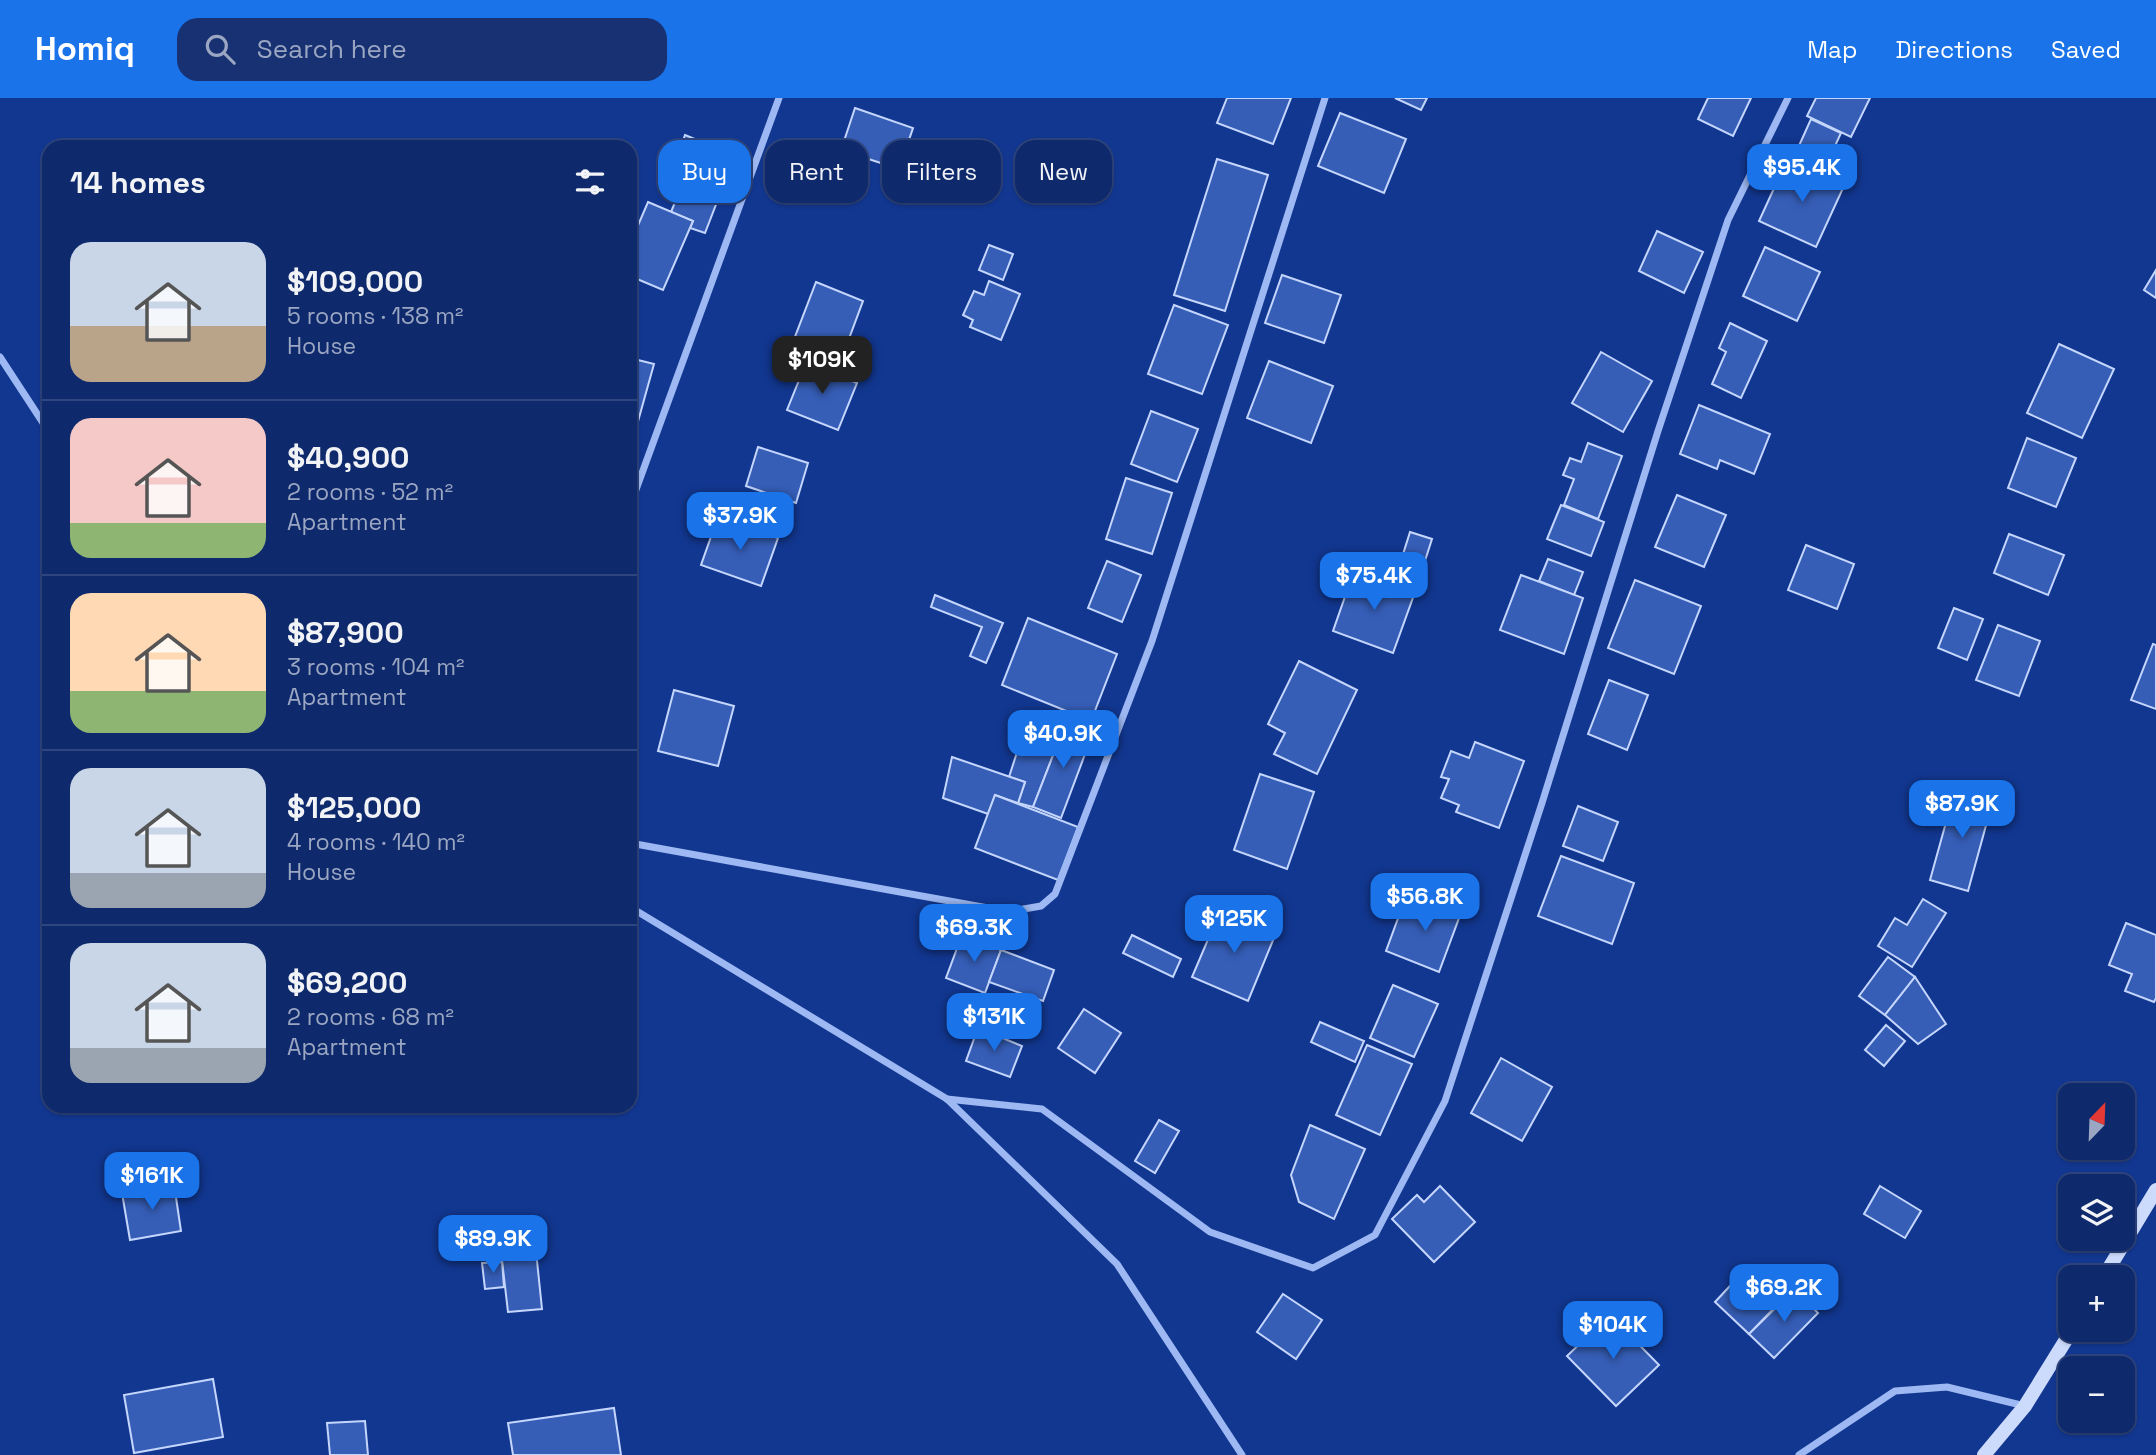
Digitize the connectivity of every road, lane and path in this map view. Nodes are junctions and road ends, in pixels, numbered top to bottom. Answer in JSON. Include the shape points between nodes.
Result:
{"nodes":[{"id":1,"x":779,"y":98,"type":"edge"},
{"id":2,"x":1325,"y":98,"type":"edge"},
{"id":3,"x":1788,"y":98,"type":"edge"},
{"id":4,"x":0,"y":357,"type":"edge"},
{"id":5,"x":42,"y":421,"type":"edge"},
{"id":6,"x":637,"y":487,"type":"edge"},
{"id":7,"x":637,"y":844,"type":"edge"},
{"id":8,"x":637,"y":911,"type":"edge"},
{"id":9,"x":947,"y":1099,"type":"junction"},
{"id":10,"x":2156,"y":1190,"type":"edge"},
{"id":11,"x":2111,"y":1265,"type":"edge"},
{"id":12,"x":2064,"y":1342,"type":"edge"},
{"id":13,"x":2025,"y":1406,"type":"junction"},
{"id":14,"x":1242,"y":1455,"type":"edge"},
{"id":15,"x":1799,"y":1455,"type":"edge"},
{"id":16,"x":1984,"y":1455,"type":"edge"}],
"edges":[{"from":1,"to":6,"type":"street"},
{"from":2,"to":7,"type":"street","via":[[1152,641],[1055,894],[1041,906],[988,908]]},
{"from":3,"to":9,"type":"street","via":[[1728,220],[1445,1101],[1375,1235],[1313,1268],[1210,1233],[1042,1109]]},
{"from":4,"to":5,"type":"street"},
{"from":8,"to":9,"type":"street"},
{"from":9,"to":14,"type":"street","via":[[1118,1264]]},
{"from":10,"to":11,"type":"street"},
{"from":12,"to":13,"type":"street"},
{"from":13,"to":15,"type":"street","via":[[1947,1387],[1895,1391]]},
{"from":13,"to":16,"type":"street"}]}
